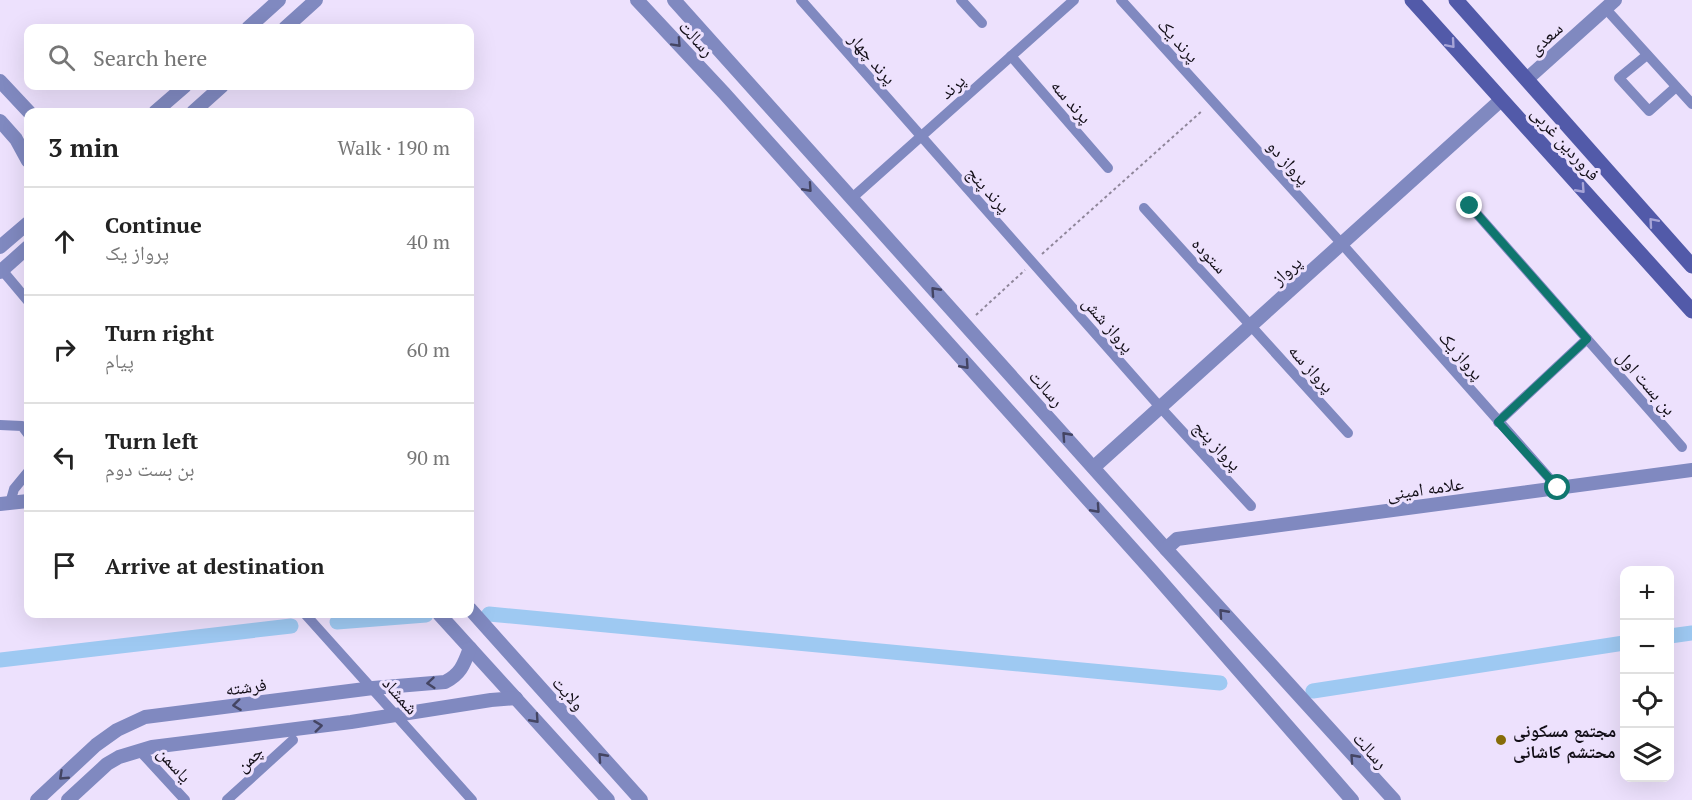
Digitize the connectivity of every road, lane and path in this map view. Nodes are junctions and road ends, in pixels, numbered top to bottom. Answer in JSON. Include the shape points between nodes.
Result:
{"nodes":[{"id":1,"x":279,"y":0,"type":"edge"},
{"id":2,"x":316,"y":0,"type":"edge"},
{"id":3,"x":637,"y":0,"type":"edge"},
{"id":4,"x":674,"y":0,"type":"edge"},
{"id":5,"x":801,"y":0,"type":"edge"},
{"id":6,"x":961,"y":0,"type":"edge"},
{"id":7,"x":1074,"y":0,"type":"edge"},
{"id":8,"x":1121,"y":0,"type":"edge"},
{"id":9,"x":1412,"y":0,"type":"edge"},
{"id":10,"x":1456,"y":0,"type":"edge"},
{"id":11,"x":1610,"y":4,"type":"edge"},
{"id":12,"x":982,"y":23,"type":"dead end"},
{"id":13,"x":252,"y":24,"type":"edge"},
{"id":14,"x":289,"y":24,"type":"edge"},
{"id":15,"x":1647,"y":55,"type":"junction"},
{"id":16,"x":1011,"y":56,"type":"junction"},
{"id":17,"x":1527,"y":79,"type":"junction"},
{"id":18,"x":0,"y":81,"type":"edge"},
{"id":19,"x":1676,"y":87,"type":"junction"},
{"id":20,"x":180,"y":90,"type":"edge"},
{"id":21,"x":218,"y":90,"type":"edge"},
{"id":22,"x":1501,"y":100,"type":"junction"},
{"id":23,"x":1212,"y":102,"type":"junction"},
{"id":24,"x":1692,"y":104,"type":"edge"},
{"id":25,"x":25,"y":108,"type":"edge"},
{"id":26,"x":159,"y":108,"type":"edge"},
{"id":27,"x":197,"y":108,"type":"edge"},
{"id":28,"x":0,"y":121,"type":"edge"},
{"id":29,"x":920,"y":137,"type":"junction"},
{"id":30,"x":24,"y":153,"type":"edge"},
{"id":31,"x":1108,"y":168,"type":"dead end"},
{"id":32,"x":852,"y":198,"type":"junction"},
{"id":33,"x":1470,"y":206,"type":"dead end"},
{"id":34,"x":1144,"y":208,"type":"dead end"},
{"id":35,"x":24,"y":227,"type":"edge"},
{"id":36,"x":1342,"y":244,"type":"junction"},
{"id":37,"x":0,"y":248,"type":"edge"},
{"id":38,"x":24,"y":251,"type":"edge"},
{"id":39,"x":1033,"y":262,"type":"junction"},
{"id":40,"x":1692,"y":266,"type":"edge"},
{"id":41,"x":1,"y":271,"type":"edge"},
{"id":42,"x":24,"y":297,"type":"edge"},
{"id":43,"x":1692,"y":311,"type":"edge"},
{"id":44,"x":965,"y":325,"type":"junction"},
{"id":45,"x":1251,"y":326,"type":"junction"},
{"id":46,"x":1587,"y":339,"type":"junction"},
{"id":47,"x":1160,"y":407,"type":"junction"},
{"id":48,"x":1498,"y":422,"type":"junction"},
{"id":49,"x":0,"y":425,"type":"edge"},
{"id":50,"x":24,"y":429,"type":"edge"},
{"id":51,"x":1348,"y":433,"type":"dead end"},
{"id":52,"x":1682,"y":447,"type":"dead end"},
{"id":53,"x":1094,"y":467,"type":"junction"},
{"id":54,"x":1692,"y":470,"type":"edge"},
{"id":55,"x":24,"y":477,"type":"edge"},
{"id":56,"x":1558,"y":488,"type":"junction"},
{"id":57,"x":24,"y":502,"type":"edge"},
{"id":58,"x":5,"y":504,"type":"edge"},
{"id":59,"x":1251,"y":506,"type":"dead end"},
{"id":60,"x":1166,"y":549,"type":"junction"},
{"id":61,"x":474,"y":613,"type":"edge"},
{"id":62,"x":309,"y":618,"type":"edge"},
{"id":63,"x":443,"y":618,"type":"edge"},
{"id":64,"x":470,"y":648,"type":"junction"},
{"id":65,"x":373,"y":688,"type":"junction"},
{"id":66,"x":516,"y":698,"type":"junction"},
{"id":67,"x":397,"y":714,"type":"junction"},
{"id":68,"x":293,"y":740,"type":"dead end"},
{"id":69,"x":140,"y":751,"type":"junction"},
{"id":70,"x":37,"y":800,"type":"edge"},
{"id":71,"x":68,"y":800,"type":"edge"},
{"id":72,"x":185,"y":800,"type":"edge"},
{"id":73,"x":227,"y":800,"type":"edge"},
{"id":74,"x":472,"y":800,"type":"edge"},
{"id":75,"x":608,"y":800,"type":"edge"},
{"id":76,"x":641,"y":800,"type":"edge"},
{"id":77,"x":1352,"y":800,"type":"edge"},
{"id":78,"x":1394,"y":800,"type":"edge"}],
"edges":[{"from":1,"to":13,"type":"street"},
{"from":2,"to":14,"type":"street"},
{"from":3,"to":77,"type":"street","name":"رسالت","one_way":true,"via":[[1152,571]]},
{"from":4,"to":32,"type":"street","name":"رسالت"},
{"from":5,"to":29,"type":"street","name":"پرند چهار"},
{"from":6,"to":12,"type":"street"},
{"from":7,"to":16,"type":"street","name":"پرند"},
{"from":8,"to":23,"type":"street","name":"پرند یک"},
{"from":9,"to":22,"type":"main road","name":"فروردین غربی","one_way":true},
{"from":10,"to":17,"type":"main road","name":"فروردین غربی"},
{"from":11,"to":15,"type":"street"},
{"from":11,"to":17,"type":"street","name":"سعدی"},
{"from":15,"to":19,"type":"street"},
{"from":15,"to":19,"type":"street","via":[[1619,78],[1649,111]]},
{"from":16,"to":29,"type":"street","name":"پرند"},
{"from":16,"to":31,"type":"street","name":"پرند سه"},
{"from":40,"to":17,"type":"main road","name":"فروردین غربی","one_way":true},
{"from":18,"to":25,"type":"street"},
{"from":19,"to":24,"type":"street"},
{"from":20,"to":26,"type":"street"},
{"from":21,"to":27,"type":"street"},
{"from":22,"to":36,"type":"street","name":"پرواز"},
{"from":22,"to":43,"type":"main road","name":"فروردین غربی","one_way":true},
{"from":23,"to":36,"type":"street","name":"پرواز دو"},
{"from":23,"to":39,"type":"path"},
{"from":28,"to":30,"type":"street"},
{"from":29,"to":32,"type":"street","name":"پرند"},
{"from":29,"to":39,"type":"street","name":"پرند پنج"},
{"from":44,"to":32,"type":"street","name":"رسالت","one_way":true},
{"from":33,"to":46,"type":"street","name":"بن بست اول"},
{"from":34,"to":45,"type":"street","name":"ستوده"},
{"from":35,"to":37,"type":"street"},
{"from":36,"to":45,"type":"street","name":"پرواز"},
{"from":36,"to":48,"type":"street","name":"پرواز یک"},
{"from":38,"to":41,"type":"street"},
{"from":39,"to":44,"type":"path"},
{"from":39,"to":47,"type":"street","name":"پرواز شش"},
{"from":41,"to":42,"type":"street"},
{"from":53,"to":44,"type":"street","name":"رسالت","one_way":true},
{"from":45,"to":47,"type":"street","name":"پرواز"},
{"from":45,"to":51,"type":"street","name":"پرواز سه"},
{"from":46,"to":48,"type":"street"},
{"from":46,"to":52,"type":"street","name":"بن بست اول"},
{"from":47,"to":53,"type":"street","name":"پرواز"},
{"from":47,"to":59,"type":"street","name":"پرواز پنج"},
{"from":48,"to":56,"type":"street","name":"پرواز یک"},
{"from":49,"to":50,"type":"street"},
{"from":53,"to":60,"type":"street","name":"رسالت"},
{"from":54,"to":56,"type":"street","name":"علامه امینی"},
{"from":55,"to":58,"type":"street"},
{"from":56,"to":60,"type":"street","name":"علامه امینی","via":[[1177,539]]},
{"from":57,"to":58,"type":"street"},
{"from":78,"to":60,"type":"street","name":"رسالت","one_way":true},
{"from":76,"to":61,"type":"street","name":"ولایت","one_way":true},
{"from":62,"to":65,"type":"street","name":"شمشاد"},
{"from":63,"to":64,"type":"street"},
{"from":64,"to":65,"type":"street","name":"فرشته","one_way":true,"via":[[462,668],[445,682]]},
{"from":64,"to":66,"type":"street"},
{"from":65,"to":67,"type":"street","name":"شمشاد"},
{"from":65,"to":70,"type":"street","name":"فرشته","one_way":true,"via":[[145,717],[96,744]]},
{"from":66,"to":67,"type":"street"},
{"from":66,"to":75,"type":"street","one_way":true},
{"from":69,"to":67,"type":"street","one_way":true},
{"from":67,"to":74,"type":"street","name":"شمشاد"},
{"from":68,"to":73,"type":"street","name":"چمن"},
{"from":69,"to":71,"type":"street","via":[[107,764]]},
{"from":69,"to":72,"type":"street","name":"یاسمن"}]}
